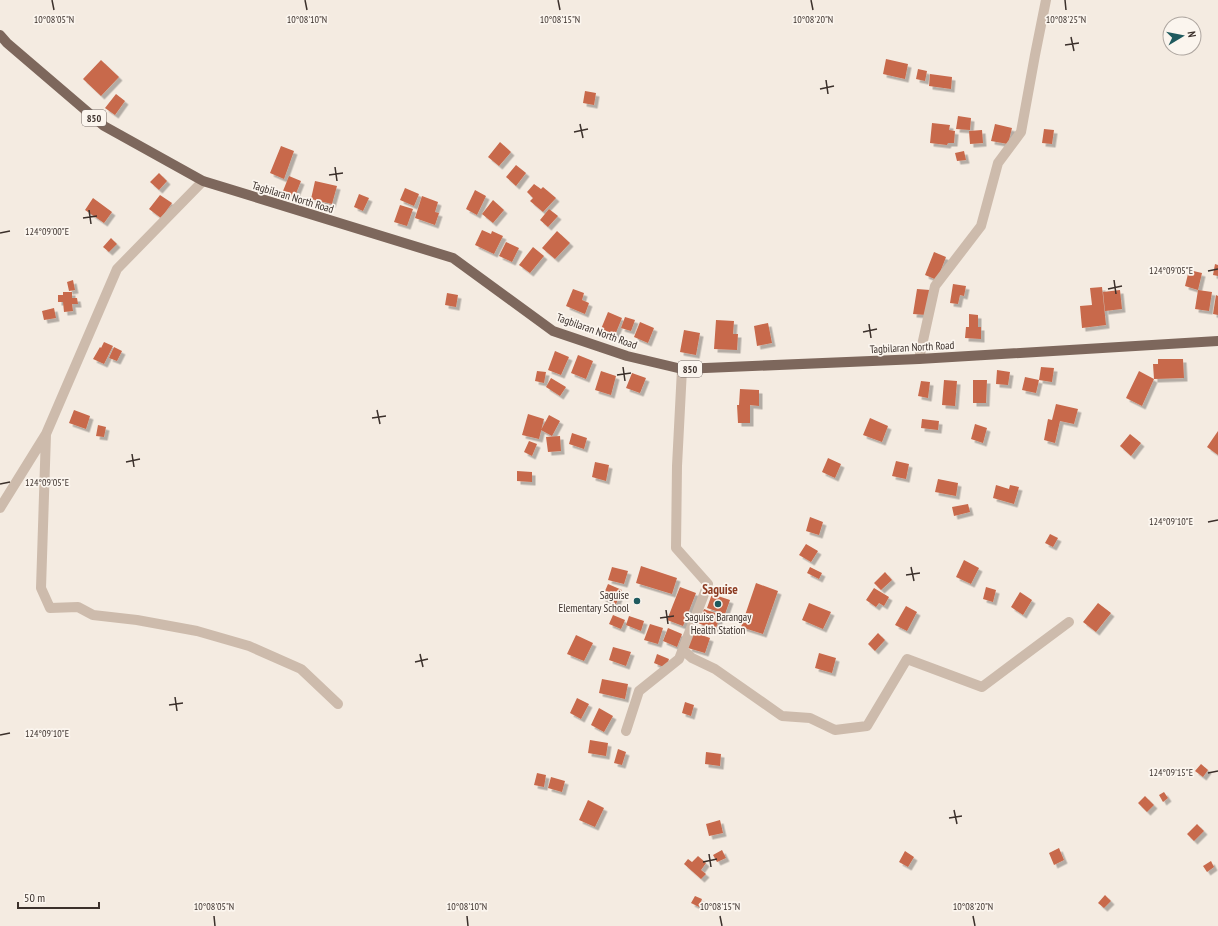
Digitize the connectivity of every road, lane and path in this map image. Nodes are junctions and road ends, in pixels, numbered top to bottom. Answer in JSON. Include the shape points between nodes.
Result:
{"nodes":[{"id":1,"x":1046,"y":0,"type":"edge"},
{"id":2,"x":0,"y":35,"type":"edge"},
{"id":3,"x":203,"y":182,"type":"junction"},
{"id":4,"x":1218,"y":341,"type":"edge"},
{"id":5,"x":919,"y":359,"type":"junction"},
{"id":6,"x":682,"y":369,"type":"junction"},
{"id":7,"x":46,"y":434,"type":"junction"},
{"id":8,"x":0,"y":508,"type":"edge"},
{"id":9,"x":1069,"y":622,"type":"dead end"},
{"id":10,"x":683,"y":650,"type":"junction"},
{"id":11,"x":338,"y":704,"type":"dead end"},
{"id":12,"x":626,"y":731,"type":"dead end"}],
"edges":[{"from":1,"to":5,"type":"street","via":[[1021,132],[998,163],[981,226],[935,286]]},
{"from":2,"to":3,"type":"main road","name":"Tagbilaran North Road","number":"850","via":[[104,126]]},
{"from":3,"to":6,"type":"main road","name":"Tagbilaran North Road","number":"850","via":[[453,258],[553,331],[627,356]]},
{"from":3,"to":7,"type":"street","via":[[117,269]]},
{"from":4,"to":5,"type":"main road","name":"Tagbilaran North Road","number":"850"},
{"from":5,"to":6,"type":"main road","name":"Tagbilaran North Road","number":"850"},
{"from":6,"to":10,"type":"street","via":[[676,548],[708,584]]},
{"from":7,"to":8,"type":"street"},
{"from":7,"to":11,"type":"street","via":[[41,588],[50,608],[78,607],[93,615],[190,630],[249,646],[301,669]]},
{"from":9,"to":10,"type":"street","via":[[982,687],[907,659],[867,726],[835,730],[810,718],[782,716]]},
{"from":10,"to":12,"type":"street","via":[[679,659],[638,691]]}]}
